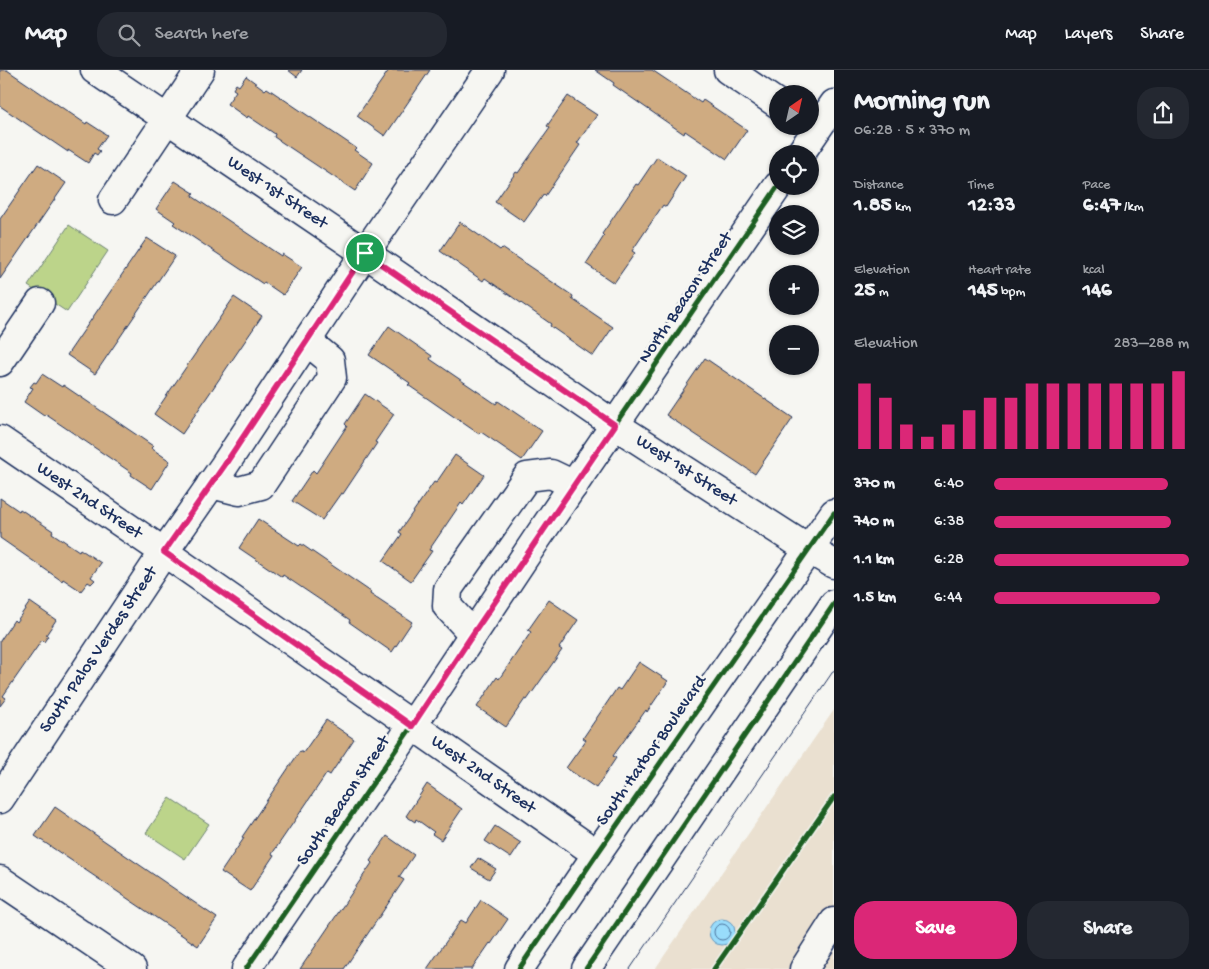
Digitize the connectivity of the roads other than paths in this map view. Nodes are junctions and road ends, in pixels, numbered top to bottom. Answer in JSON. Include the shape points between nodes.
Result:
{"nodes":[{"id":1,"x":95,"y":70,"type":"edge"},
{"id":2,"x":200,"y":70,"type":"edge"},
{"id":3,"x":490,"y":70,"type":"edge"},
{"id":4,"x":728,"y":70,"type":"edge"},
{"id":5,"x":769,"y":98,"type":"edge"},
{"id":6,"x":834,"y":104,"type":"edge"},
{"id":7,"x":167,"y":118,"type":"junction"},
{"id":8,"x":820,"y":133,"type":"edge"},
{"id":9,"x":809,"y":145,"type":"edge"},
{"id":10,"x":772,"y":195,"type":"edge"},
{"id":11,"x":113,"y":200,"type":"dead end"},
{"id":12,"x":365,"y":253,"type":"junction"},
{"id":13,"x":40,"y":302,"type":"dead end"},
{"id":14,"x":307,"y":340,"type":"junction"},
{"id":15,"x":0,"y":362,"type":"edge"},
{"id":16,"x":615,"y":425,"type":"junction"},
{"id":17,"x":0,"y":440,"type":"edge"},
{"id":18,"x":211,"y":484,"type":"junction"},
{"id":19,"x":574,"y":485,"type":"junction"},
{"id":20,"x":834,"y":512,"type":"edge"},
{"id":21,"x":808,"y":550,"type":"junction"},
{"id":22,"x":164,"y":552,"type":"junction"},
{"id":23,"x":834,"y":564,"type":"edge"},
{"id":24,"x":834,"y":604,"type":"edge"},
{"id":25,"x":473,"y":634,"type":"junction"},
{"id":26,"x":412,"y":726,"type":"junction"},
{"id":27,"x":0,"y":799,"type":"edge"},
{"id":28,"x":597,"y":854,"type":"junction"},
{"id":29,"x":0,"y":880,"type":"edge"},
{"id":30,"x":834,"y":922,"type":"edge"},
{"id":31,"x":132,"y":969,"type":"edge"},
{"id":32,"x":246,"y":969,"type":"edge"},
{"id":33,"x":519,"y":969,"type":"edge"},
{"id":34,"x":586,"y":969,"type":"edge"},
{"id":35,"x":804,"y":969,"type":"edge"}],
"edges":[{"from":1,"to":7,"type":"street","name":"West 1st Street"},
{"from":2,"to":7,"type":"street"},
{"from":3,"to":12,"type":"street","name":"South Palos Verdes Street"},
{"from":4,"to":5,"type":"street"},
{"from":6,"to":8,"type":"street"},
{"from":7,"to":11,"type":"street"},
{"from":7,"to":12,"type":"street","name":"West 1st Street"},
{"from":8,"to":9,"type":"street"},
{"from":10,"to":16,"type":"street","name":"North Beacon Street"},
{"from":12,"to":14,"type":"street","name":"South Palos Verdes Street"},
{"from":12,"to":16,"type":"street","name":"West 1st Street"},
{"from":13,"to":15,"type":"street"},
{"from":14,"to":18,"type":"street","name":"South Palos Verdes Street"},
{"from":14,"to":18,"type":"street","via":[[330,360],[332,378],[261,484],[239,491]]},
{"from":16,"to":19,"type":"street","name":"South Beacon Street"},
{"from":16,"to":21,"type":"street","name":"West 1st Street"},
{"from":17,"to":22,"type":"street","name":"West 2nd Street"},
{"from":18,"to":22,"type":"street","name":"South Palos Verdes Street"},
{"from":19,"to":25,"type":"street","name":"South Beacon Street"},
{"from":19,"to":25,"type":"street","via":[[550,474],[527,477],[448,589],[446,606]]},
{"from":20,"to":21,"type":"street","name":"South Harbor Boulevard"},
{"from":21,"to":23,"type":"street","name":"West 1st Street"},
{"from":21,"to":28,"type":"street","name":"South Harbor Boulevard"},
{"from":22,"to":26,"type":"street","name":"West 2nd Street"},
{"from":22,"to":27,"type":"street","name":"South Palos Verdes Street"},
{"from":24,"to":34,"type":"street"},
{"from":25,"to":26,"type":"street","name":"South Beacon Street"},
{"from":26,"to":28,"type":"street","name":"West 2nd Street"},
{"from":26,"to":32,"type":"street","name":"South Beacon Street"},
{"from":28,"to":33,"type":"street","name":"South Harbor Boulevard"},
{"from":29,"to":31,"type":"street"},
{"from":30,"to":35,"type":"street"}]}
